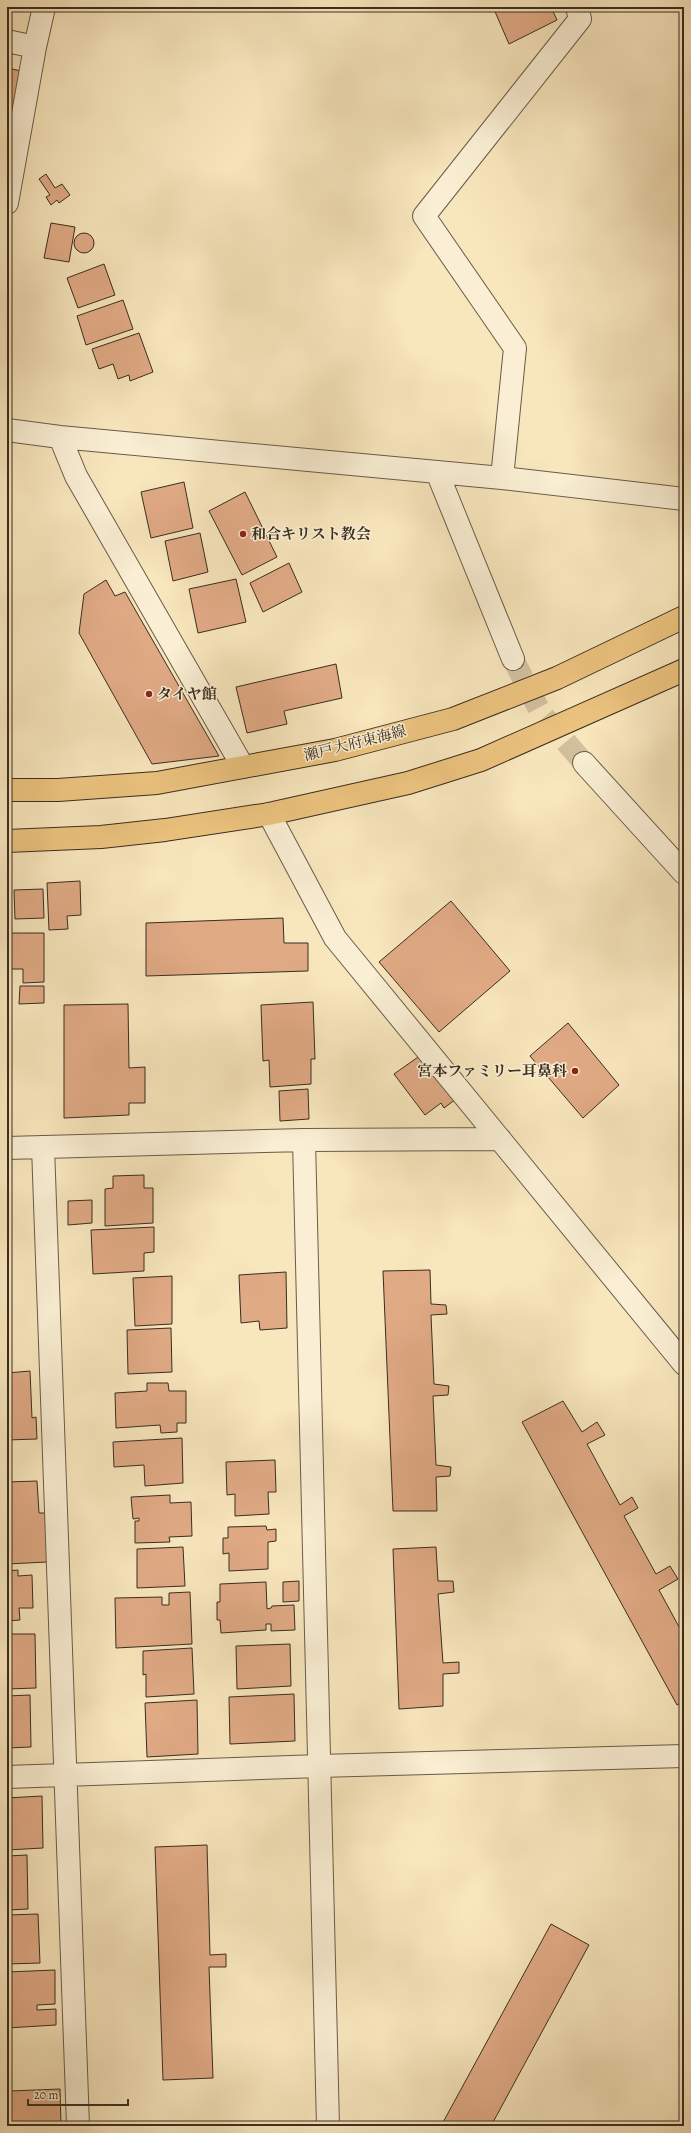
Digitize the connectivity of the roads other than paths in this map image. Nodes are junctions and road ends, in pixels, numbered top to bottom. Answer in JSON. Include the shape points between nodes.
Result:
{"nodes":[{"id":1,"x":44,"y":7,"type":"edge"},
{"id":2,"x":577,"y":7,"type":"edge"},
{"id":3,"x":7,"y":41,"type":"edge"},
{"id":4,"x":35,"y":47,"type":"junction"},
{"id":5,"x":7,"y":203,"type":"edge"},
{"id":6,"x":7,"y":430,"type":"edge"},
{"id":7,"x":60,"y":437,"type":"junction"},
{"id":8,"x":437,"y":472,"type":"junction"},
{"id":9,"x":502,"y":478,"type":"junction"},
{"id":10,"x":684,"y":499,"type":"edge"},
{"id":11,"x":684,"y":618,"type":"edge"},
{"id":12,"x":513,"y":659,"type":"tunnel mouth"},
{"id":13,"x":684,"y":670,"type":"edge"},
{"id":14,"x":584,"y":763,"type":"tunnel mouth"},
{"id":15,"x":243,"y":768,"type":"junction"},
{"id":16,"x":7,"y":790,"type":"edge"},
{"id":17,"x":269,"y":814,"type":"junction"},
{"id":18,"x":7,"y":841,"type":"edge"},
{"id":19,"x":684,"y":873,"type":"edge"},
{"id":20,"x":500,"y":1139,"type":"junction"},
{"id":21,"x":304,"y":1140,"type":"junction"},
{"id":22,"x":43,"y":1147,"type":"junction"},
{"id":23,"x":7,"y":1148,"type":"edge"},
{"id":24,"x":684,"y":1364,"type":"edge"},
{"id":25,"x":684,"y":1756,"type":"edge"},
{"id":26,"x":319,"y":1766,"type":"junction"},
{"id":27,"x":67,"y":1776,"type":"junction"},
{"id":28,"x":7,"y":1777,"type":"edge"},
{"id":29,"x":78,"y":2126,"type":"edge"},
{"id":30,"x":328,"y":2126,"type":"edge"}],
"edges":[{"from":1,"to":4,"type":"street"},
{"from":2,"to":9,"type":"street","via":[[580,19],[424,216],[515,348]]},
{"from":3,"to":4,"type":"street"},
{"from":4,"to":5,"type":"street"},
{"from":6,"to":7,"type":"street"},
{"from":7,"to":8,"type":"street"},
{"from":7,"to":15,"type":"street","via":[[76,476]]},
{"from":8,"to":9,"type":"street"},
{"from":8,"to":12,"type":"street"},
{"from":9,"to":10,"type":"street"},
{"from":11,"to":15,"type":"main road","name":"瀬戸大府東海線","via":[[557,678],[453,719],[335,750]]},
{"from":13,"to":17,"type":"main road","via":[[481,760],[408,783]]},
{"from":14,"to":19,"type":"street"},
{"from":15,"to":16,"type":"main road","name":"瀬戸大府東海線","via":[[157,783],[58,790]]},
{"from":17,"to":18,"type":"main road","via":[[101,837]]},
{"from":17,"to":20,"type":"street","via":[[335,938]]},
{"from":20,"to":21,"type":"street"},
{"from":20,"to":24,"type":"street"},
{"from":21,"to":22,"type":"street"},
{"from":21,"to":26,"type":"street"},
{"from":22,"to":23,"type":"street"},
{"from":22,"to":27,"type":"street"},
{"from":25,"to":26,"type":"street"},
{"from":26,"to":27,"type":"street"},
{"from":26,"to":30,"type":"street"},
{"from":27,"to":28,"type":"street"},
{"from":27,"to":29,"type":"street"}]}
